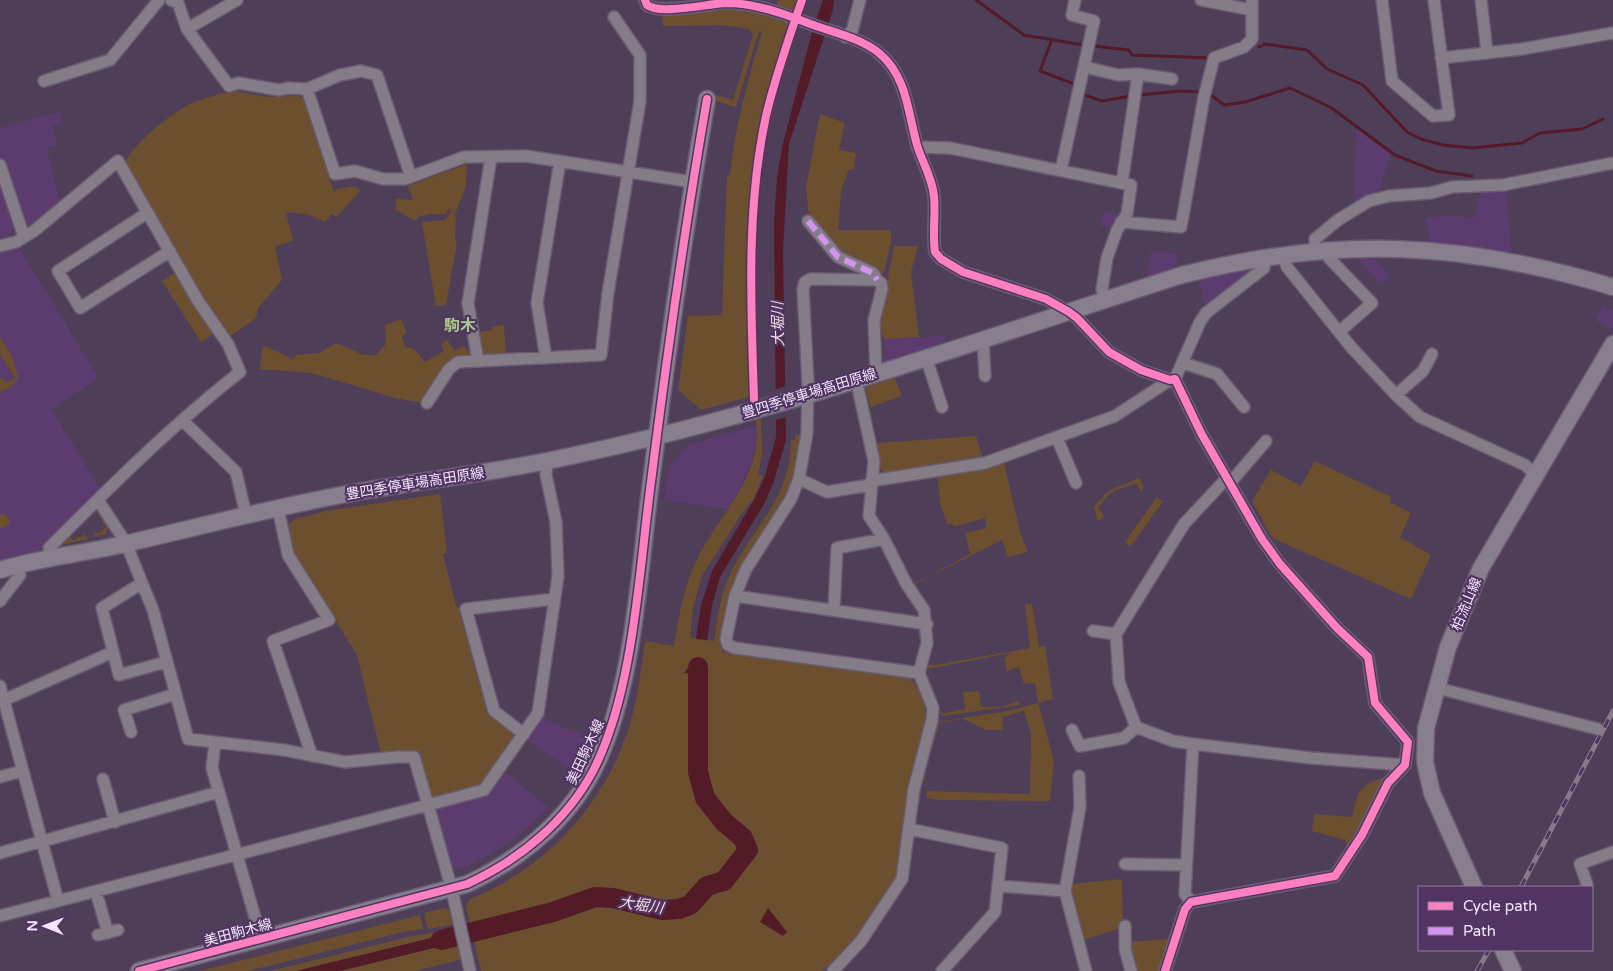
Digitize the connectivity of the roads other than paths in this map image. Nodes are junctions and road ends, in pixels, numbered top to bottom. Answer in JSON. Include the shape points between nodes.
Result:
{"nodes":[{"id":1,"x":160,"y":0,"type":"edge"},
{"id":2,"x":237,"y":0,"type":"edge"},
{"id":3,"x":645,"y":0,"type":"edge"},
{"id":4,"x":860,"y":0,"type":"edge"},
{"id":5,"x":1075,"y":0,"type":"edge"},
{"id":6,"x":1202,"y":0,"type":"edge"},
{"id":7,"x":1382,"y":0,"type":"edge"},
{"id":8,"x":1434,"y":0,"type":"edge"},
{"id":9,"x":1481,"y":0,"type":"edge"},
{"id":10,"x":177,"y":1,"type":"edge"},
{"id":11,"x":1252,"y":5,"type":"edge"},
{"id":12,"x":614,"y":17,"type":"dead end"},
{"id":13,"x":187,"y":29,"type":"junction"},
{"id":14,"x":1613,"y":33,"type":"edge"},
{"id":15,"x":841,"y":35,"type":"junction"},
{"id":16,"x":1487,"y":52,"type":"junction"},
{"id":17,"x":1441,"y":58,"type":"junction"},
{"id":18,"x":1085,"y":67,"type":"junction"},
{"id":19,"x":1138,"y":74,"type":"junction"},
{"id":20,"x":1172,"y":79,"type":"dead end"},
{"id":21,"x":44,"y":81,"type":"dead end"},
{"id":22,"x":307,"y":89,"type":"junction"},
{"id":23,"x":707,"y":99,"type":"dead end"},
{"id":24,"x":918,"y":147,"type":"junction"},
{"id":25,"x":491,"y":157,"type":"junction"},
{"id":26,"x":560,"y":161,"type":"junction"},
{"id":27,"x":1613,"y":163,"type":"edge"},
{"id":28,"x":0,"y":165,"type":"edge"},
{"id":29,"x":1061,"y":170,"type":"junction"},
{"id":30,"x":627,"y":171,"type":"junction"},
{"id":31,"x":411,"y":177,"type":"junction"},
{"id":32,"x":693,"y":182,"type":"junction"},
{"id":33,"x":1122,"y":183,"type":"junction"},
{"id":34,"x":147,"y":213,"type":"junction"},
{"id":35,"x":808,"y":221,"type":"dead end"},
{"id":36,"x":1121,"y":222,"type":"junction"},
{"id":37,"x":24,"y":237,"type":"junction"},
{"id":38,"x":0,"y":246,"type":"edge"},
{"id":39,"x":1321,"y":250,"type":"junction"},
{"id":40,"x":170,"y":251,"type":"junction"},
{"id":41,"x":1282,"y":254,"type":"junction"},
{"id":42,"x":1265,"y":256,"type":"junction"},
{"id":43,"x":877,"y":280,"type":"junction"},
{"id":44,"x":1613,"y":287,"type":"edge"},
{"id":45,"x":1106,"y":300,"type":"junction"},
{"id":46,"x":1069,"y":312,"type":"junction"},
{"id":47,"x":1339,"y":332,"type":"junction"},
{"id":48,"x":982,"y":339,"type":"junction"},
{"id":49,"x":1613,"y":344,"type":"edge"},
{"id":50,"x":1432,"y":354,"type":"dead end"},
{"id":51,"x":546,"y":358,"type":"junction"},
{"id":52,"x":926,"y":358,"type":"junction"},
{"id":53,"x":478,"y":361,"type":"junction"},
{"id":54,"x":1183,"y":363,"type":"junction"},
{"id":55,"x":876,"y":373,"type":"junction"},
{"id":56,"x":985,"y":376,"type":"dead end"},
{"id":57,"x":856,"y":379,"type":"junction"},
{"id":58,"x":1173,"y":379,"type":"junction"},
{"id":59,"x":1396,"y":396,"type":"junction"},
{"id":60,"x":803,"y":397,"type":"junction"},
{"id":61,"x":427,"y":403,"type":"dead end"},
{"id":62,"x":942,"y":407,"type":"dead end"},
{"id":63,"x":1244,"y":407,"type":"dead end"},
{"id":64,"x":183,"y":421,"type":"junction"},
{"id":65,"x":656,"y":436,"type":"junction"},
{"id":66,"x":1058,"y":438,"type":"junction"},
{"id":67,"x":1266,"y":441,"type":"dead end"},
{"id":68,"x":547,"y":461,"type":"junction"},
{"id":69,"x":1536,"y":475,"type":"junction"},
{"id":70,"x":799,"y":479,"type":"junction"},
{"id":71,"x":1228,"y":480,"type":"junction"},
{"id":72,"x":871,"y":483,"type":"junction"},
{"id":73,"x":1076,"y":483,"type":"dead end"},
{"id":74,"x":98,"y":500,"type":"junction"},
{"id":75,"x":278,"y":508,"type":"junction"},
{"id":76,"x":246,"y":516,"type":"junction"},
{"id":77,"x":884,"y":539,"type":"junction"},
{"id":78,"x":126,"y":544,"type":"junction"},
{"id":79,"x":50,"y":557,"type":"junction"},
{"id":80,"x":18,"y":565,"type":"junction"},
{"id":81,"x":0,"y":570,"type":"edge"},
{"id":82,"x":142,"y":582,"type":"junction"},
{"id":83,"x":735,"y":596,"type":"junction"},
{"id":84,"x":554,"y":599,"type":"junction"},
{"id":85,"x":0,"y":601,"type":"edge"},
{"id":86,"x":834,"y":610,"type":"junction"},
{"id":87,"x":926,"y":624,"type":"junction"},
{"id":88,"x":1093,"y":631,"type":"dead end"},
{"id":89,"x":1116,"y":634,"type":"junction"},
{"id":90,"x":113,"y":652,"type":"junction"},
{"id":91,"x":166,"y":662,"type":"junction"},
{"id":92,"x":919,"y":674,"type":"junction"},
{"id":93,"x":0,"y":686,"type":"edge"},
{"id":94,"x":1438,"y":688,"type":"junction"},
{"id":95,"x":176,"y":694,"type":"junction"},
{"id":96,"x":4,"y":700,"type":"junction"},
{"id":97,"x":1136,"y":727,"type":"junction"},
{"id":98,"x":1598,"y":729,"type":"dead end"},
{"id":99,"x":1072,"y":730,"type":"dead end"},
{"id":100,"x":131,"y":732,"type":"dead end"},
{"id":101,"x":524,"y":734,"type":"junction"},
{"id":102,"x":1408,"y":742,"type":"junction"},
{"id":103,"x":216,"y":743,"type":"junction"},
{"id":104,"x":1193,"y":744,"type":"junction"},
{"id":105,"x":1424,"y":744,"type":"junction"},
{"id":106,"x":312,"y":756,"type":"junction"},
{"id":107,"x":1405,"y":765,"type":"junction"},
{"id":108,"x":22,"y":771,"type":"junction"},
{"id":109,"x":1079,"y":776,"type":"dead end"},
{"id":110,"x":0,"y":777,"type":"edge"},
{"id":111,"x":103,"y":778,"type":"dead end"},
{"id":112,"x":219,"y":792,"type":"junction"},
{"id":113,"x":428,"y":804,"type":"junction"},
{"id":114,"x":115,"y":822,"type":"junction"},
{"id":115,"x":909,"y":829,"type":"junction"},
{"id":116,"x":41,"y":841,"type":"junction"},
{"id":117,"x":1613,"y":852,"type":"edge"},
{"id":118,"x":0,"y":853,"type":"edge"},
{"id":119,"x":237,"y":855,"type":"junction"},
{"id":120,"x":1125,"y":864,"type":"dead end"},
{"id":121,"x":1186,"y":865,"type":"junction"},
{"id":122,"x":1586,"y":884,"type":"dead end"},
{"id":123,"x":998,"y":886,"type":"junction"},
{"id":124,"x":1474,"y":886,"type":"edge"},
{"id":125,"x":452,"y":890,"type":"junction"},
{"id":126,"x":1065,"y":891,"type":"junction"},
{"id":127,"x":96,"y":892,"type":"junction"},
{"id":128,"x":58,"y":901,"type":"junction"},
{"id":129,"x":1191,"y":902,"type":"junction"},
{"id":130,"x":0,"y":916,"type":"edge"},
{"id":131,"x":1125,"y":926,"type":"dead end"},
{"id":132,"x":108,"y":933,"type":"dead end"},
{"id":133,"x":261,"y":938,"type":"junction"},
{"id":134,"x":1503,"y":951,"type":"edge"},
{"id":135,"x":139,"y":971,"type":"edge"},
{"id":136,"x":470,"y":971,"type":"edge"},
{"id":137,"x":833,"y":971,"type":"edge"},
{"id":138,"x":942,"y":971,"type":"edge"},
{"id":139,"x":1086,"y":971,"type":"edge"},
{"id":140,"x":1131,"y":971,"type":"edge"},
{"id":141,"x":1165,"y":971,"type":"edge"},
{"id":142,"x":1513,"y":971,"type":"edge"}],
"edges":[{"from":1,"to":21,"type":"street","via":[[110,60]]},
{"from":2,"to":13,"type":"street"},
{"from":3,"to":15,"type":"street","via":[[647,5],[657,10],[743,3]]},
{"from":4,"to":15,"type":"street","via":[[852,31]]},
{"from":5,"to":18,"type":"street","via":[[1072,15],[1094,20]]},
{"from":6,"to":11,"type":"street"},
{"from":7,"to":17,"type":"street","via":[[1392,81],[1433,116],[1449,116]]},
{"from":8,"to":17,"type":"street"},
{"from":9,"to":16,"type":"street"},
{"from":10,"to":13,"type":"street"},
{"from":11,"to":36,"type":"street","via":[[1252,39],[1244,47],[1214,58],[1181,228]]},
{"from":12,"to":30,"type":"street","via":[[640,56],[640,101]]},
{"from":13,"to":22,"type":"street","via":[[229,86],[239,83],[279,90]]},
{"from":14,"to":16,"type":"street"},
{"from":15,"to":24,"type":"street","via":[[878,52],[891,65],[908,102]]},
{"from":16,"to":17,"type":"street"},
{"from":18,"to":19,"type":"street","via":[[1118,75]]},
{"from":18,"to":29,"type":"street"},
{"from":19,"to":20,"type":"street"},
{"from":19,"to":33,"type":"street"},
{"from":22,"to":31,"type":"street","via":[[335,174],[355,171],[383,179]]},
{"from":22,"to":31,"type":"street","via":[[340,75],[361,71],[377,75]]},
{"from":23,"to":32,"type":"main road","name":"美田駒木線"},
{"from":24,"to":29,"type":"street","via":[[950,148]]},
{"from":24,"to":46,"type":"street","via":[[931,180],[935,252],[941,259],[963,272],[1046,299]]},
{"from":25,"to":26,"type":"street","via":[[526,156]]},
{"from":25,"to":31,"type":"street","via":[[464,157]]},
{"from":25,"to":53,"type":"street","via":[[468,303]]},
{"from":26,"to":30,"type":"street"},
{"from":26,"to":51,"type":"street","via":[[537,303]]},
{"from":27,"to":39,"type":"street","via":[[1502,184],[1452,187],[1369,201],[1315,239]]},
{"from":28,"to":37,"type":"street"},
{"from":29,"to":33,"type":"street"},
{"from":30,"to":32,"type":"street"},
{"from":30,"to":51,"type":"street","via":[[602,355]]},
{"from":32,"to":65,"type":"main road","name":"美田駒木線"},
{"from":33,"to":36,"type":"street","via":[[1131,185],[1127,214]]},
{"from":34,"to":37,"type":"street","via":[[118,161]]},
{"from":34,"to":40,"type":"street"},
{"from":34,"to":40,"type":"street","via":[[58,270],[80,308]]},
{"from":35,"to":43,"type":"street","via":[[838,257],[873,273]]},
{"from":36,"to":45,"type":"street","via":[[1107,258],[1102,289]]},
{"from":37,"to":38,"type":"street"},
{"from":39,"to":41,"type":"main road","name":"豊四季停車場高田原線"},
{"from":39,"to":44,"type":"main road","name":"豊四季停車場高田原線","via":[[1417,249],[1474,254],[1526,263]]},
{"from":39,"to":47,"type":"street","via":[[1372,303]]},
{"from":40,"to":64,"type":"street","via":[[198,301],[228,344],[240,372]]},
{"from":41,"to":42,"type":"main road","name":"豊四季停車場高田原線"},
{"from":41,"to":47,"type":"street","via":[[1287,267]]},
{"from":42,"to":45,"type":"main road","name":"豊四季停車場高田原線","via":[[1182,275]]},
{"from":42,"to":54,"type":"street","via":[[1264,268],[1206,313]]},
{"from":43,"to":55,"type":"street","via":[[882,289],[874,320]]},
{"from":43,"to":60,"type":"street","via":[[805,282],[802,289]]},
{"from":45,"to":46,"type":"main road","name":"豊四季停車場高田原線"},
{"from":46,"to":48,"type":"main road","name":"豊四季停車場高田原線"},
{"from":46,"to":58,"type":"street","via":[[1109,352],[1141,370]]},
{"from":47,"to":59,"type":"street"},
{"from":48,"to":52,"type":"main road","name":"豊四季停車場高田原線"},
{"from":48,"to":56,"type":"street"},
{"from":49,"to":69,"type":"main road","name":"柏流山線"},
{"from":50,"to":59,"type":"street","via":[[1423,371]]},
{"from":51,"to":53,"type":"street"},
{"from":52,"to":55,"type":"main road","name":"豊四季停車場高田原線"},
{"from":52,"to":62,"type":"street"},
{"from":53,"to":61,"type":"street","via":[[458,362],[449,369]]},
{"from":54,"to":58,"type":"street"},
{"from":54,"to":63,"type":"street","via":[[1217,374]]},
{"from":55,"to":57,"type":"main road","name":"豊四季停車場高田原線"},
{"from":57,"to":60,"type":"main road","name":"豊四季停車場高田原線"},
{"from":57,"to":72,"type":"street","via":[[874,460]]},
{"from":58,"to":66,"type":"street","via":[[1115,416]]},
{"from":58,"to":71,"type":"street"},
{"from":59,"to":69,"type":"street","via":[[1420,417],[1525,465]]},
{"from":60,"to":65,"type":"main road","name":"豊四季停車場高田原線"},
{"from":60,"to":70,"type":"street","via":[[808,434]]},
{"from":64,"to":74,"type":"street"},
{"from":64,"to":76,"type":"street","via":[[236,472]]},
{"from":65,"to":68,"type":"main road","name":"豊四季停車場高田原線"},
{"from":65,"to":125,"type":"main road","name":"美田駒木線","via":[[631,641],[613,724],[604,749],[580,793],[549,829],[512,859]]},
{"from":66,"to":72,"type":"street","via":[[985,463]]},
{"from":66,"to":73,"type":"street"},
{"from":67,"to":71,"type":"street"},
{"from":68,"to":75,"type":"main road","name":"豊四季停車場高田原線","via":[[389,486]]},
{"from":68,"to":84,"type":"street","via":[[546,475],[556,522],[558,576]]},
{"from":69,"to":94,"type":"main road","name":"柏流山線","via":[[1475,582],[1448,647]]},
{"from":70,"to":72,"type":"street","via":[[827,492]]},
{"from":70,"to":83,"type":"street","via":[[791,499],[746,569]]},
{"from":71,"to":89,"type":"street","via":[[1184,524]]},
{"from":71,"to":102,"type":"street","via":[[1280,564],[1337,628],[1368,657],[1376,703]]},
{"from":72,"to":77,"type":"street","via":[[868,516]]},
{"from":74,"to":78,"type":"street"},
{"from":74,"to":79,"type":"street","via":[[49,548]]},
{"from":75,"to":76,"type":"main road","name":"豊四季停車場高田原線"},
{"from":75,"to":106,"type":"street","via":[[288,554],[328,620],[273,641]]},
{"from":76,"to":78,"type":"main road","name":"豊四季停車場高田原線"},
{"from":77,"to":86,"type":"street","via":[[838,548]]},
{"from":77,"to":87,"type":"street","via":[[907,585],[924,610]]},
{"from":78,"to":79,"type":"main road","name":"豊四季停車場高田原線"},
{"from":78,"to":82,"type":"street"},
{"from":79,"to":80,"type":"main road","name":"豊四季停車場高田原線"},
{"from":80,"to":81,"type":"main road","name":"豊四季停車場高田原線"},
{"from":80,"to":85,"type":"street","via":[[20,575]]},
{"from":82,"to":90,"type":"street","via":[[102,608]]},
{"from":82,"to":91,"type":"street"},
{"from":83,"to":86,"type":"street"},
{"from":83,"to":92,"type":"street","via":[[726,639],[728,645],[735,648]]},
{"from":84,"to":101,"type":"street","via":[[538,713]]},
{"from":84,"to":101,"type":"street","via":[[466,609],[494,711]]},
{"from":86,"to":87,"type":"street"},
{"from":87,"to":92,"type":"street","via":[[927,643]]},
{"from":88,"to":89,"type":"street"},
{"from":89,"to":97,"type":"street","via":[[1119,682]]},
{"from":90,"to":91,"type":"street","via":[[119,675]]},
{"from":90,"to":96,"type":"street"},
{"from":91,"to":95,"type":"street"},
{"from":92,"to":115,"type":"street","via":[[930,698],[932,720],[914,790]]},
{"from":93,"to":96,"type":"street"},
{"from":94,"to":98,"type":"street"},
{"from":94,"to":105,"type":"main road","name":"柏流山線"},
{"from":95,"to":100,"type":"street","via":[[124,710]]},
{"from":95,"to":103,"type":"street","via":[[188,739]]},
{"from":96,"to":108,"type":"street"},
{"from":97,"to":99,"type":"street","via":[[1124,738],[1080,746]]},
{"from":97,"to":104,"type":"street","via":[[1173,741]]},
{"from":101,"to":113,"type":"street","via":[[484,790]]},
{"from":102,"to":105,"type":"street"},
{"from":102,"to":107,"type":"street"},
{"from":103,"to":106,"type":"street"},
{"from":103,"to":112,"type":"street","via":[[212,768]]},
{"from":104,"to":107,"type":"street"},
{"from":104,"to":121,"type":"street"},
{"from":105,"to":124,"type":"main road","name":"柏流山線","via":[[1432,793]]},
{"from":106,"to":113,"type":"street","via":[[345,762],[397,756],[414,758]]},
{"from":107,"to":129,"type":"street","via":[[1388,783],[1362,835],[1335,876]]},
{"from":108,"to":110,"type":"street"},
{"from":108,"to":116,"type":"street"},
{"from":109,"to":126,"type":"street","via":[[1080,807]]},
{"from":111,"to":114,"type":"street"},
{"from":112,"to":114,"type":"street"},
{"from":112,"to":119,"type":"street"},
{"from":113,"to":119,"type":"street"},
{"from":113,"to":125,"type":"street"},
{"from":114,"to":116,"type":"street"},
{"from":115,"to":123,"type":"street","via":[[1002,848]]},
{"from":115,"to":137,"type":"street","via":[[902,879],[861,940]]},
{"from":116,"to":118,"type":"street"},
{"from":116,"to":128,"type":"street"},
{"from":117,"to":122,"type":"street","via":[[1580,864]]},
{"from":119,"to":127,"type":"street"},
{"from":119,"to":133,"type":"street"},
{"from":120,"to":121,"type":"street"},
{"from":121,"to":129,"type":"street","via":[[1185,894]]},
{"from":123,"to":126,"type":"street"},
{"from":123,"to":138,"type":"street","via":[[995,912]]},
{"from":125,"to":133,"type":"main road","name":"美田駒木線"},
{"from":125,"to":136,"type":"street"},
{"from":126,"to":139,"type":"street"},
{"from":127,"to":128,"type":"street"},
{"from":127,"to":132,"type":"street"},
{"from":128,"to":130,"type":"street"},
{"from":129,"to":141,"type":"street","via":[[1184,909]]},
{"from":131,"to":140,"type":"street","via":[[1125,950]]},
{"from":133,"to":135,"type":"main road","name":"美田駒木線"},
{"from":134,"to":142,"type":"main road"}]}
